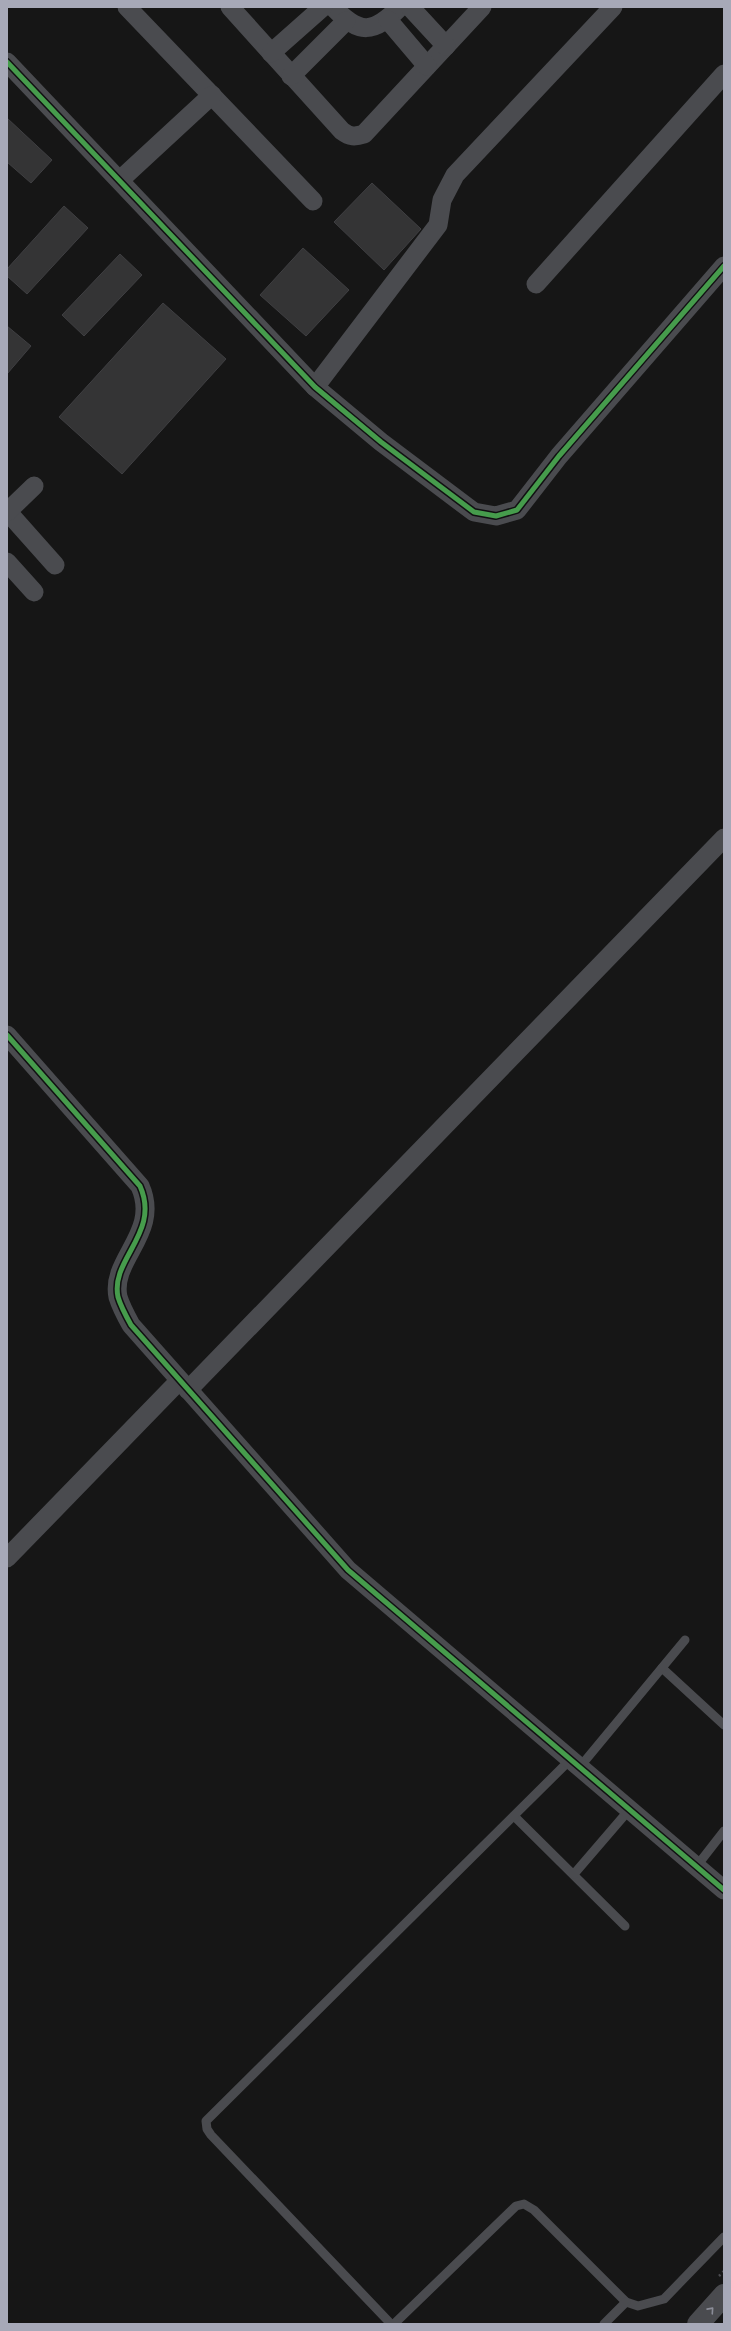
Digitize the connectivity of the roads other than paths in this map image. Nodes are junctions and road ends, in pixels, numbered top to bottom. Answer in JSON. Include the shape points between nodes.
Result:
{"nodes":[{"id":1,"x":127,"y":7,"type":"edge"},
{"id":2,"x":230,"y":7,"type":"edge"},
{"id":3,"x":323,"y":7,"type":"edge"},
{"id":4,"x":333,"y":7,"type":"edge"},
{"id":5,"x":410,"y":7,"type":"edge"},
{"id":6,"x":482,"y":7,"type":"edge"},
{"id":7,"x":613,"y":7,"type":"edge"},
{"id":8,"x":394,"y":13,"type":"edge"},
{"id":9,"x":346,"y":21,"type":"junction"},
{"id":10,"x":446,"y":46,"type":"junction"},
{"id":11,"x":271,"y":53,"type":"junction"},
{"id":12,"x":7,"y":62,"type":"edge"},
{"id":13,"x":427,"y":66,"type":"junction"},
{"id":14,"x":724,"y":74,"type":"edge"},
{"id":15,"x":291,"y":76,"type":"junction"},
{"id":16,"x":212,"y":95,"type":"junction"},
{"id":17,"x":120,"y":180,"type":"junction"},
{"id":18,"x":313,"y":201,"type":"dead end"},
{"id":19,"x":724,"y":266,"type":"edge"},
{"id":20,"x":536,"y":284,"type":"dead end"},
{"id":21,"x":316,"y":387,"type":"junction"},
{"id":22,"x":34,"y":486,"type":"dead end"},
{"id":23,"x":7,"y":511,"type":"edge"},
{"id":24,"x":7,"y":562,"type":"edge"},
{"id":25,"x":54,"y":566,"type":"dead end"},
{"id":26,"x":34,"y":592,"type":"dead end"},
{"id":27,"x":724,"y":838,"type":"edge"},
{"id":28,"x":7,"y":1035,"type":"edge"},
{"id":29,"x":183,"y":1386,"type":"junction"},
{"id":30,"x":7,"y":1558,"type":"edge"},
{"id":31,"x":685,"y":1640,"type":"dead end"},
{"id":32,"x":662,"y":1668,"type":"junction"},
{"id":33,"x":724,"y":1725,"type":"edge"},
{"id":34,"x":574,"y":1764,"type":"junction"},
{"id":35,"x":629,"y":1810,"type":"junction"},
{"id":36,"x":514,"y":1816,"type":"junction"},
{"id":37,"x":724,"y":1831,"type":"edge"},
{"id":38,"x":696,"y":1867,"type":"junction"},
{"id":39,"x":574,"y":1874,"type":"junction"},
{"id":40,"x":724,"y":1890,"type":"edge"},
{"id":41,"x":626,"y":1926,"type":"dead end"},
{"id":42,"x":724,"y":2237,"type":"edge"},
{"id":43,"x":724,"y":2295,"type":"edge"},
{"id":44,"x":626,"y":2302,"type":"junction"},
{"id":45,"x":393,"y":2324,"type":"edge"},
{"id":46,"x":604,"y":2324,"type":"edge"},
{"id":47,"x":698,"y":2324,"type":"edge"}],
"edges":[{"from":1,"to":16,"type":"street"},
{"from":2,"to":11,"type":"street"},
{"from":3,"to":11,"type":"street"},
{"from":4,"to":9,"type":"street"},
{"from":5,"to":10,"type":"street"},
{"from":6,"to":10,"type":"street"},
{"from":7,"to":21,"type":"street","via":[[455,174],[442,200],[438,225]]},
{"from":8,"to":9,"type":"street","via":[[378,26],[366,29]]},
{"from":8,"to":13,"type":"street"},
{"from":9,"to":15,"type":"street"},
{"from":10,"to":13,"type":"street"},
{"from":11,"to":15,"type":"street"},
{"from":12,"to":17,"type":"street"},
{"from":13,"to":15,"type":"street","via":[[364,134],[356,137],[342,131]]},
{"from":14,"to":20,"type":"street"},
{"from":16,"to":17,"type":"street"},
{"from":16,"to":18,"type":"street"},
{"from":17,"to":21,"type":"street"},
{"from":19,"to":21,"type":"street","via":[[559,456],[517,510],[496,516],[474,512],[381,442]]},
{"from":22,"to":23,"type":"street"},
{"from":23,"to":25,"type":"street"},
{"from":24,"to":26,"type":"street"},
{"from":27,"to":29,"type":"street"},
{"from":28,"to":29,"type":"street","via":[[140,1186],[146,1207],[145,1221],[121,1274],[118,1296],[131,1325]]},
{"from":29,"to":30,"type":"street"},
{"from":29,"to":34,"type":"street","via":[[348,1570]]},
{"from":31,"to":32,"type":"lane"},
{"from":32,"to":33,"type":"lane"},
{"from":32,"to":34,"type":"lane"},
{"from":34,"to":35,"type":"street"},
{"from":34,"to":36,"type":"lane"},
{"from":35,"to":38,"type":"street"},
{"from":35,"to":39,"type":"lane"},
{"from":36,"to":39,"type":"lane"},
{"from":36,"to":45,"type":"lane","via":[[206,2121],[211,2135]]},
{"from":37,"to":38,"type":"lane"},
{"from":38,"to":40,"type":"street"},
{"from":39,"to":41,"type":"lane"},
{"from":42,"to":44,"type":"lane","via":[[664,2299],[638,2306]]},
{"from":47,"to":43,"type":"street","one_way":true},
{"from":44,"to":45,"type":"lane","via":[[534,2210],[524,2204],[516,2206]]},
{"from":44,"to":46,"type":"lane"}]}
